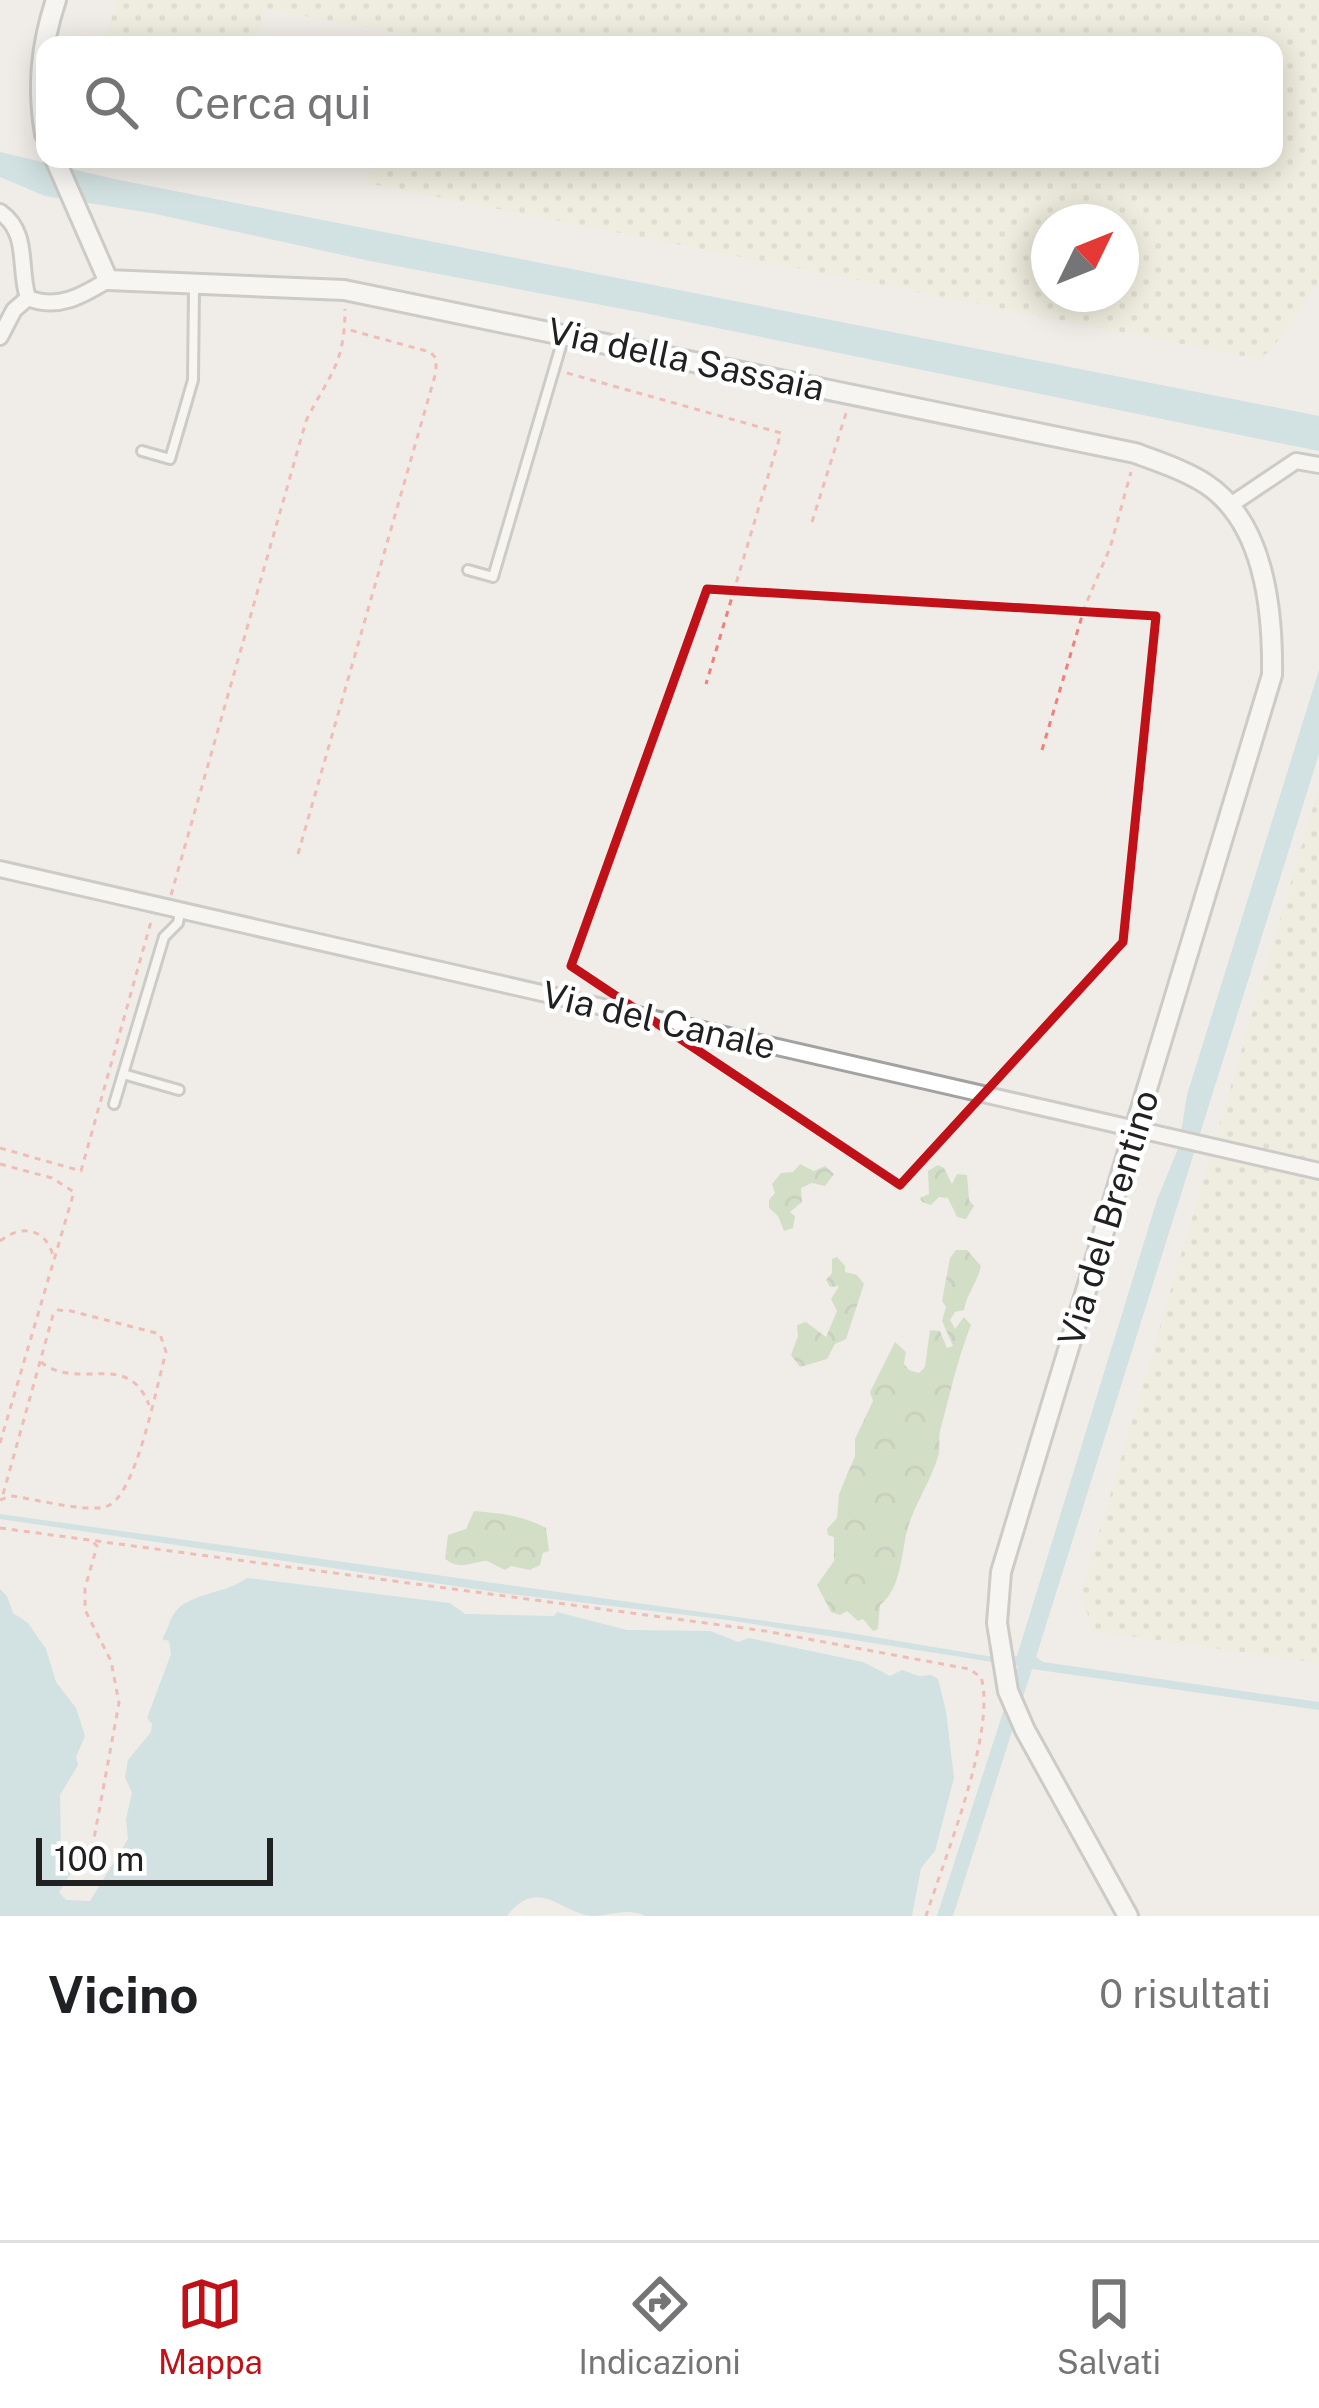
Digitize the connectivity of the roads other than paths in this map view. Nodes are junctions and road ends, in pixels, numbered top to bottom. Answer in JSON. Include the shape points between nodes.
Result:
{"nodes":[{"id":1,"x":56,"y":0,"type":"edge"},
{"id":2,"x":46,"y":36,"type":"edge"},
{"id":3,"x":59,"y":168,"type":"edge"},
{"id":4,"x":0,"y":212,"type":"edge"},
{"id":5,"x":108,"y":280,"type":"junction"},
{"id":6,"x":194,"y":282,"type":"junction"},
{"id":7,"x":28,"y":298,"type":"junction"},
{"id":8,"x":565,"y":332,"type":"junction"},
{"id":9,"x":0,"y":337,"type":"edge"},
{"id":10,"x":142,"y":451,"type":"dead end"},
{"id":11,"x":1319,"y":465,"type":"edge"},
{"id":12,"x":1229,"y":506,"type":"junction"},
{"id":13,"x":468,"y":570,"type":"dead end"},
{"id":14,"x":0,"y":869,"type":"edge"},
{"id":15,"x":168,"y":908,"type":"junction"},
{"id":16,"x":123,"y":1074,"type":"junction"},
{"id":17,"x":179,"y":1090,"type":"dead end"},
{"id":18,"x":114,"y":1103,"type":"dead end"},
{"id":19,"x":1135,"y":1129,"type":"junction"},
{"id":20,"x":1319,"y":1171,"type":"edge"},
{"id":21,"x":1128,"y":1916,"type":"edge"}],
"edges":[{"from":1,"to":2,"type":"street"},
{"from":3,"to":5,"type":"street"},
{"from":4,"to":7,"type":"street","via":[[19,232]]},
{"from":5,"to":6,"type":"street","name":"Via della Sassaia"},
{"from":5,"to":7,"type":"street","name":"Via della Sassaia","via":[[56,304]]},
{"from":6,"to":8,"type":"street","name":"Via della Sassaia","via":[[344,290]]},
{"from":6,"to":10,"type":"lane","via":[[193,380],[170,459]]},
{"from":7,"to":9,"type":"street"},
{"from":8,"to":12,"type":"street","name":"Via della Sassaia","via":[[1136,453],[1209,486]]},
{"from":8,"to":13,"type":"lane","via":[[493,577]]},
{"from":11,"to":12,"type":"street","via":[[1296,461]]},
{"from":12,"to":19,"type":"street","name":"Via del Brentino","via":[[1262,571],[1272,675]]},
{"from":14,"to":15,"type":"street","name":"Via del Canale"},
{"from":15,"to":16,"type":"lane","via":[[178,923],[164,937]]},
{"from":15,"to":19,"type":"street","name":"Via del Canale"},
{"from":16,"to":17,"type":"lane"},
{"from":16,"to":18,"type":"lane"},
{"from":19,"to":20,"type":"street","name":"Via del Canale"},
{"from":19,"to":21,"type":"street","name":"Via del Brentino","via":[[1001,1572],[997,1623],[1008,1691],[1025,1730]]}]}
